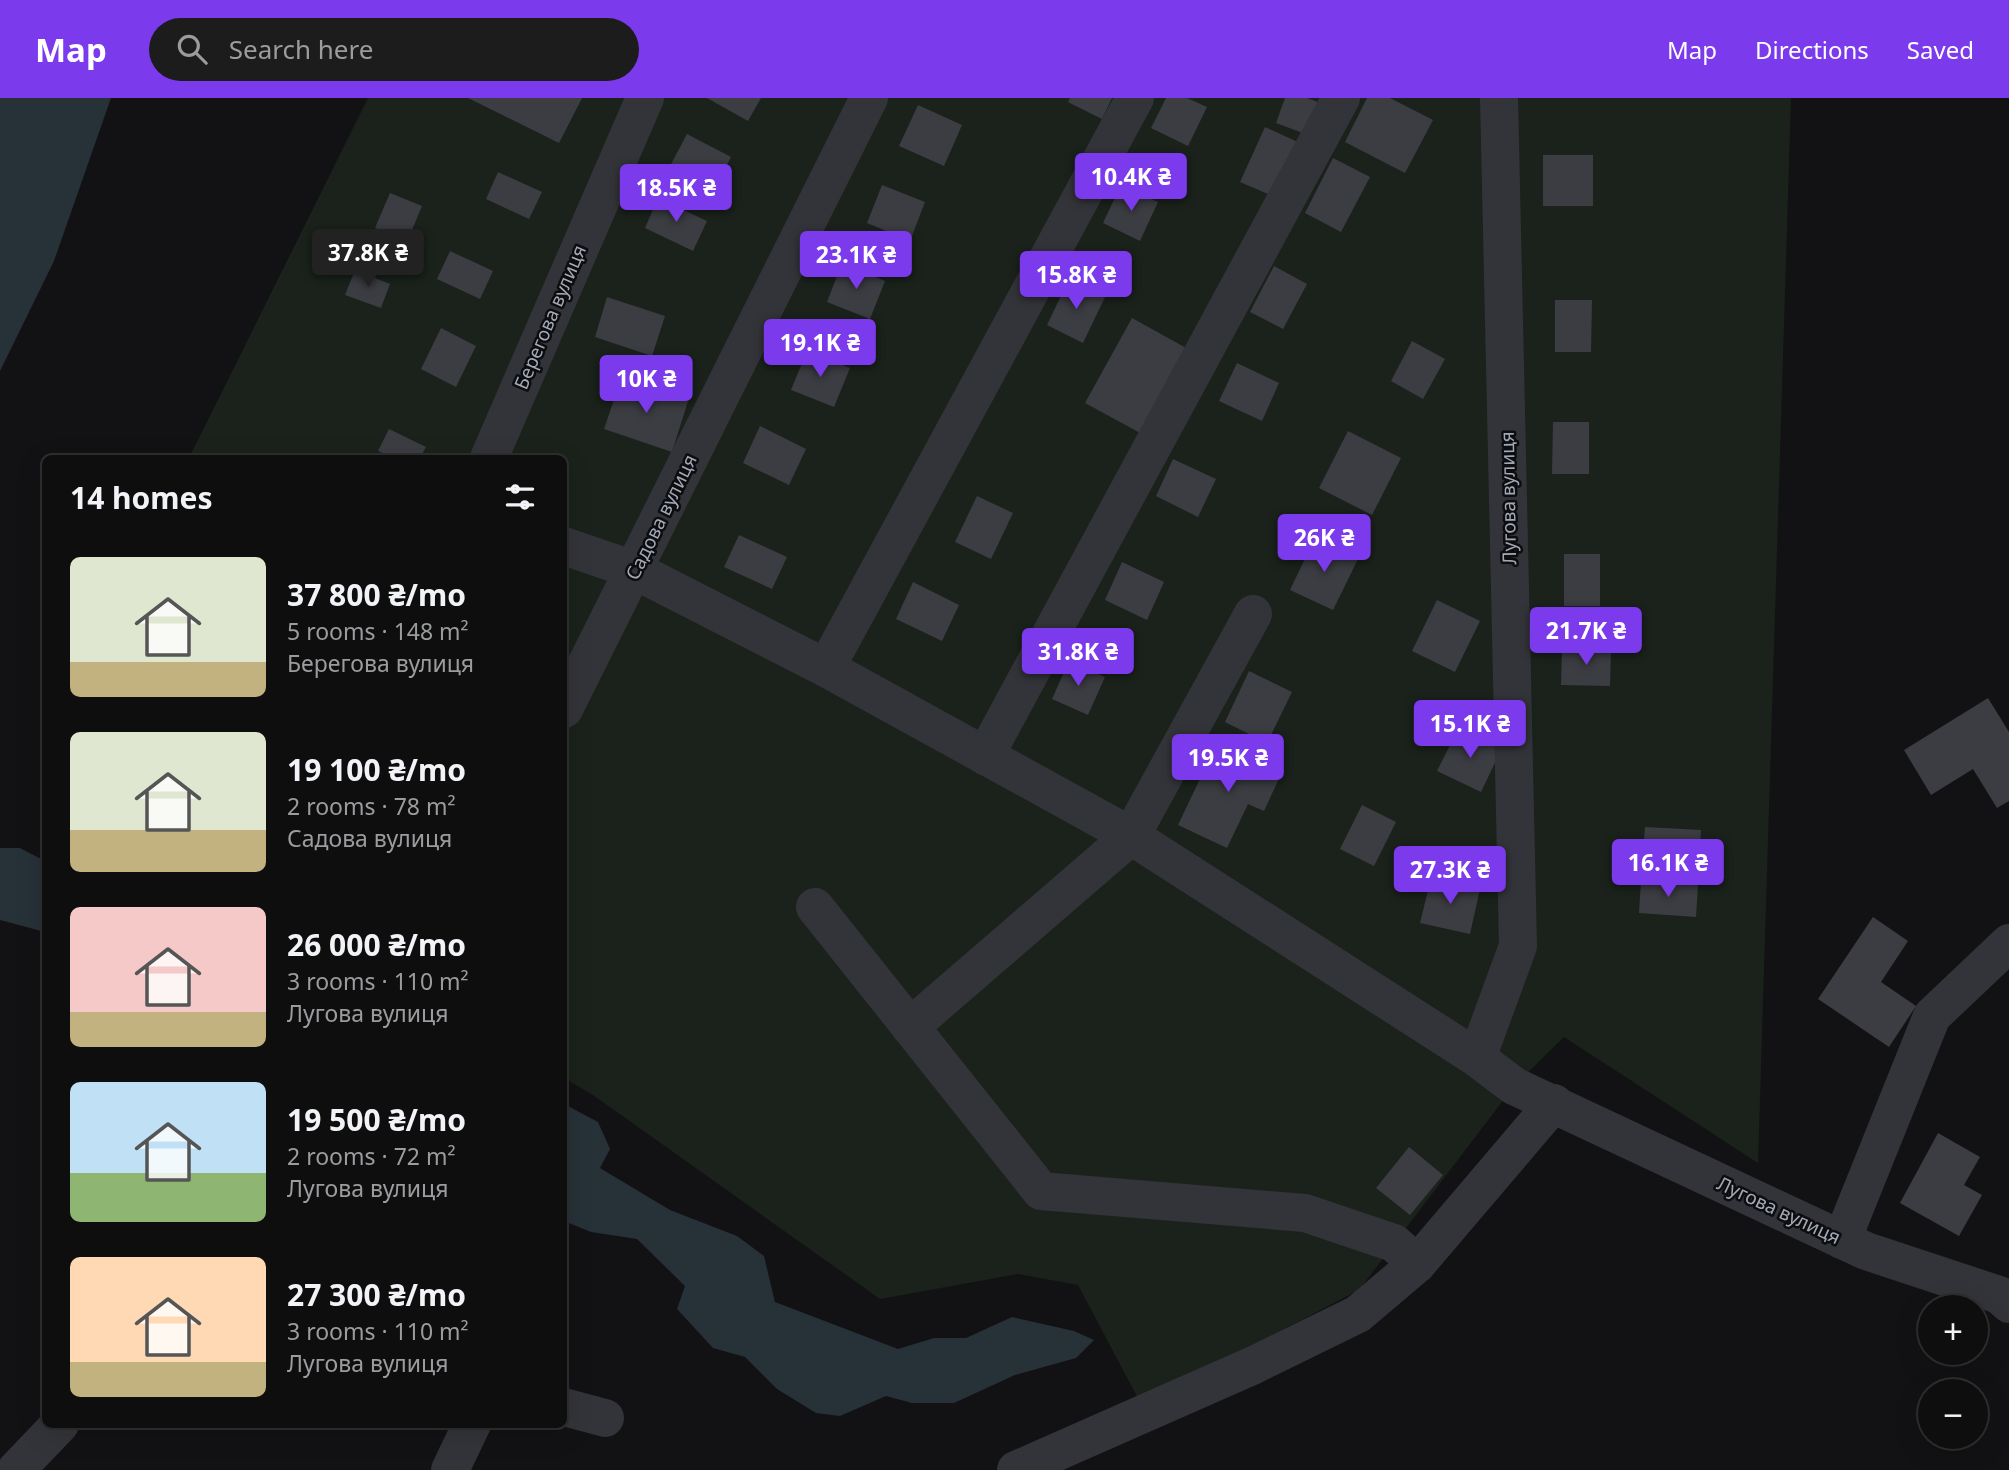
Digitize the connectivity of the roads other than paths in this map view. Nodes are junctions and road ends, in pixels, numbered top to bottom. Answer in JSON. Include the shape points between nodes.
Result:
{"nodes":[{"id":1,"x":645,"y":98,"type":"edge"},
{"id":2,"x":869,"y":98,"type":"edge"},
{"id":3,"x":1135,"y":98,"type":"edge"},
{"id":4,"x":1341,"y":98,"type":"edge"},
{"id":5,"x":1499,"y":98,"type":"edge"},
{"id":6,"x":490,"y":455,"type":"edge"},
{"id":7,"x":567,"y":547,"type":"edge"},
{"id":8,"x":634,"y":570,"type":"junction"},
{"id":9,"x":1253,"y":614,"type":"dead end"},
{"id":10,"x":826,"y":668,"type":"junction"},
{"id":11,"x":567,"y":703,"type":"edge"},
{"id":12,"x":985,"y":755,"type":"junction"},
{"id":13,"x":1132,"y":836,"type":"junction"},
{"id":14,"x":815,"y":906,"type":"dead end"},
{"id":15,"x":2009,"y":943,"type":"edge"},
{"id":16,"x":910,"y":1027,"type":"junction"},
{"id":17,"x":1477,"y":1059,"type":"junction"},
{"id":18,"x":1554,"y":1103,"type":"junction"},
{"id":19,"x":1842,"y":1240,"type":"junction"},
{"id":20,"x":1417,"y":1264,"type":"junction"},
{"id":21,"x":2009,"y":1304,"type":"edge"},
{"id":22,"x":567,"y":1408,"type":"edge"},
{"id":23,"x":605,"y":1418,"type":"dead end"},
{"id":24,"x":56,"y":1428,"type":"edge"},
{"id":25,"x":469,"y":1428,"type":"edge"},
{"id":26,"x":16,"y":1470,"type":"edge"},
{"id":27,"x":450,"y":1470,"type":"edge"},
{"id":28,"x":1016,"y":1470,"type":"edge"}],
"edges":[{"from":1,"to":6,"type":"street","name":"Берегова вулиця"},
{"from":2,"to":8,"type":"street","name":"Садова вулиця"},
{"from":3,"to":10,"type":"street"},
{"from":4,"to":12,"type":"street"},
{"from":5,"to":17,"type":"street","name":"Лугова вулиця","via":[[1518,946]]},
{"from":7,"to":8,"type":"street","name":"Лугова вулиця"},
{"from":8,"to":10,"type":"street","name":"Лугова вулиця"},
{"from":8,"to":11,"type":"street","name":"Садова вулиця"},
{"from":9,"to":13,"type":"street"},
{"from":10,"to":12,"type":"street","name":"Лугова вулиця"},
{"from":12,"to":13,"type":"street","name":"Лугова вулиця"},
{"from":13,"to":16,"type":"street"},
{"from":13,"to":17,"type":"street","name":"Лугова вулиця"},
{"from":14,"to":16,"type":"street"},
{"from":15,"to":19,"type":"street","via":[[1932,1016]]},
{"from":16,"to":20,"type":"street","via":[[1041,1191],[1305,1213],[1394,1243]]},
{"from":17,"to":18,"type":"street","name":"Лугова вулиця","via":[[1514,1086]]},
{"from":18,"to":19,"type":"street","name":"Лугова вулиця"},
{"from":18,"to":20,"type":"street"},
{"from":19,"to":21,"type":"street","name":"Лугова вулиця","via":[[1999,1295]]},
{"from":20,"to":28,"type":"street","via":[[1359,1314]]},
{"from":22,"to":23,"type":"street"},
{"from":24,"to":26,"type":"street"},
{"from":25,"to":27,"type":"street"}]}
